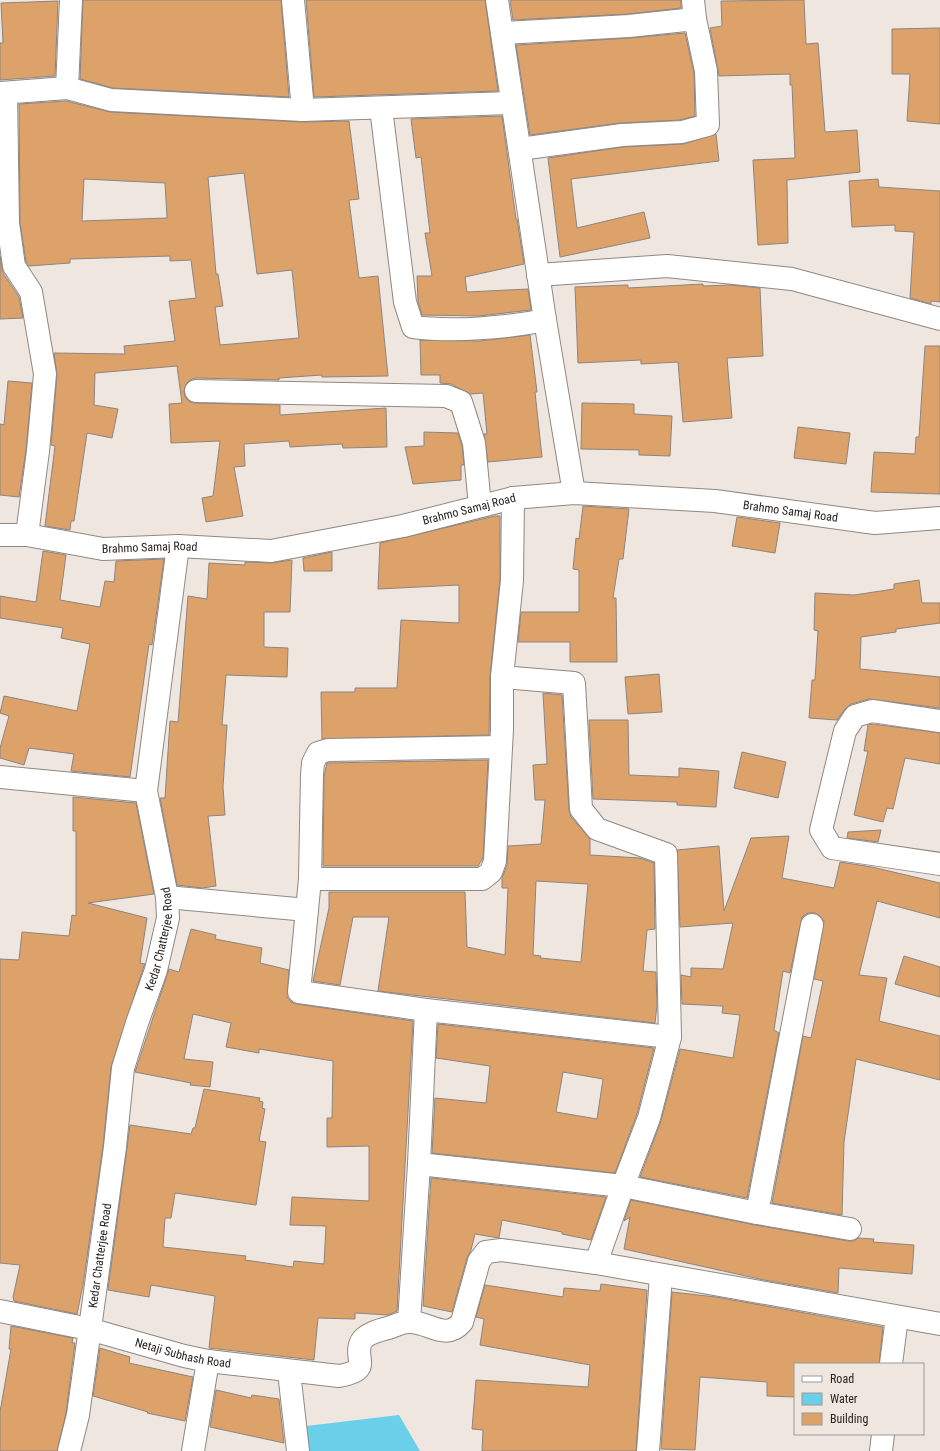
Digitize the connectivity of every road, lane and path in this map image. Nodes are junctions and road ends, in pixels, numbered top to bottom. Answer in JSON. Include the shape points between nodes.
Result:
{"nodes":[{"id":1,"x":71,"y":0,"type":"edge"},
{"id":2,"x":293,"y":0,"type":"edge"},
{"id":3,"x":497,"y":0,"type":"edge"},
{"id":4,"x":694,"y":10,"type":"edge"},
{"id":5,"x":503,"y":33,"type":"junction"},
{"id":6,"x":67,"y":88,"type":"junction"},
{"id":7,"x":3,"y":93,"type":"edge"},
{"id":8,"x":512,"y":102,"type":"junction"},
{"id":9,"x":381,"y":108,"type":"junction"},
{"id":10,"x":303,"y":110,"type":"junction"},
{"id":11,"x":520,"y":148,"type":"junction"},
{"id":12,"x":538,"y":275,"type":"junction"},
{"id":13,"x":940,"y":319,"type":"edge"},
{"id":14,"x":545,"y":320,"type":"junction"},
{"id":15,"x":196,"y":391,"type":"dead end"},
{"id":16,"x":574,"y":493,"type":"junction"},
{"id":17,"x":513,"y":498,"type":"junction"},
{"id":18,"x":480,"y":506,"type":"junction"},
{"id":19,"x":940,"y":518,"type":"edge"},
{"id":20,"x":0,"y":535,"type":"edge"},
{"id":21,"x":27,"y":535,"type":"junction"},
{"id":22,"x":178,"y":546,"type":"junction"},
{"id":23,"x":502,"y":678,"type":"junction"},
{"id":24,"x":940,"y":721,"type":"edge"},
{"id":25,"x":500,"y":747,"type":"junction"},
{"id":26,"x":0,"y":777,"type":"edge"},
{"id":27,"x":146,"y":791,"type":"junction"},
{"id":28,"x":940,"y":864,"type":"edge"},
{"id":29,"x":310,"y":879,"type":"junction"},
{"id":30,"x":167,"y":897,"type":"junction"},
{"id":31,"x":307,"y":910,"type":"junction"},
{"id":32,"x":812,"y":924,"type":"dead end"},
{"id":33,"x":426,"y":1010,"type":"junction"},
{"id":34,"x":670,"y":1037,"type":"junction"},
{"id":35,"x":419,"y":1164,"type":"junction"},
{"id":36,"x":623,"y":1186,"type":"junction"},
{"id":37,"x":757,"y":1213,"type":"junction"},
{"id":38,"x":850,"y":1229,"type":"dead end"},
{"id":39,"x":596,"y":1263,"type":"junction"},
{"id":40,"x":661,"y":1276,"type":"junction"},
{"id":41,"x":0,"y":1311,"type":"edge"},
{"id":42,"x":897,"y":1317,"type":"junction"},
{"id":43,"x":409,"y":1322,"type":"junction"},
{"id":44,"x":940,"y":1324,"type":"edge"},
{"id":45,"x":89,"y":1329,"type":"junction"},
{"id":46,"x":208,"y":1361,"type":"junction"},
{"id":47,"x":891,"y":1363,"type":"edge"},
{"id":48,"x":289,"y":1372,"type":"junction"},
{"id":49,"x":883,"y":1435,"type":"edge"},
{"id":50,"x":69,"y":1451,"type":"edge"},
{"id":51,"x":193,"y":1451,"type":"edge"},
{"id":52,"x":298,"y":1451,"type":"edge"},
{"id":53,"x":648,"y":1451,"type":"edge"},
{"id":54,"x":880,"y":1451,"type":"edge"}],
"edges":[{"from":1,"to":6,"type":"street"},
{"from":2,"to":10,"type":"street"},
{"from":3,"to":5,"type":"street"},
{"from":4,"to":5,"type":"street","via":[[629,26]]},
{"from":4,"to":11,"type":"street","via":[[706,71],[708,125],[682,132],[622,135]]},
{"from":5,"to":8,"type":"street"},
{"from":6,"to":7,"type":"street"},
{"from":6,"to":10,"type":"street","via":[[111,100]]},
{"from":7,"to":21,"type":"street","via":[[8,223],[14,266],[31,292],[45,374]]},
{"from":8,"to":9,"type":"street"},
{"from":8,"to":11,"type":"street"},
{"from":9,"to":10,"type":"street"},
{"from":9,"to":14,"type":"street","via":[[405,302],[413,327],[431,329],[520,325]]},
{"from":11,"to":12,"type":"street"},
{"from":12,"to":13,"type":"street","via":[[668,266],[792,279]]},
{"from":12,"to":14,"type":"street"},
{"from":14,"to":16,"type":"street"},
{"from":15,"to":18,"type":"street","via":[[446,396],[461,402],[472,433]]},
{"from":16,"to":17,"type":"street","name":"Brahmo Samaj Road"},
{"from":16,"to":19,"type":"street","name":"Brahmo Samaj Road","via":[[715,501],[875,523]]},
{"from":17,"to":18,"type":"street","name":"Brahmo Samaj Road"},
{"from":17,"to":23,"type":"street","via":[[512,580]]},
{"from":18,"to":22,"type":"street","name":"Brahmo Samaj Road","via":[[403,526],[271,551]]},
{"from":20,"to":21,"type":"street","name":"Brahmo Samaj Road"},
{"from":21,"to":22,"type":"street","name":"Brahmo Samaj Road","via":[[103,549]]},
{"from":22,"to":27,"type":"street","name":"Kedar Chatterjee Road"},
{"from":23,"to":25,"type":"street"},
{"from":23,"to":34,"type":"street","via":[[574,683],[582,809],[597,829],[666,854]]},
{"from":24,"to":28,"type":"street","via":[[872,711],[855,716],[845,731],[821,830],[832,848]]},
{"from":25,"to":29,"type":"street","via":[[328,750],[318,754],[313,763],[312,775]]},
{"from":25,"to":29,"type":"street","via":[[495,861],[491,872],[482,879]]},
{"from":26,"to":27,"type":"street"},
{"from":27,"to":30,"type":"street","name":"Kedar Chatterjee Road"},
{"from":29,"to":31,"type":"street"},
{"from":30,"to":31,"type":"street"},
{"from":30,"to":45,"type":"street","name":"Kedar Chatterjee Road","via":[[168,918],[156,970],[123,1068],[115,1148]]},
{"from":31,"to":33,"type":"street","via":[[299,992]]},
{"from":32,"to":37,"type":"street"},
{"from":33,"to":34,"type":"street"},
{"from":33,"to":35,"type":"street"},
{"from":34,"to":36,"type":"street","via":[[649,1118]]},
{"from":35,"to":36,"type":"street"},
{"from":35,"to":43,"type":"street"},
{"from":36,"to":37,"type":"street"},
{"from":36,"to":39,"type":"street"},
{"from":37,"to":38,"type":"street"},
{"from":39,"to":40,"type":"street"},
{"from":39,"to":43,"type":"street","via":[[501,1250],[486,1252],[479,1261],[462,1322],[456,1329],[447,1331]]},
{"from":40,"to":42,"type":"street"},
{"from":40,"to":53,"type":"street"},
{"from":41,"to":45,"type":"street","name":"Netaji Subhash Road"},
{"from":42,"to":44,"type":"street"},
{"from":42,"to":47,"type":"street"},
{"from":43,"to":48,"type":"street","name":"Netaji Subhash Road","via":[[368,1335],[362,1341],[359,1368],[351,1374],[339,1376]]},
{"from":45,"to":46,"type":"street","name":"Netaji Subhash Road"},
{"from":45,"to":50,"type":"street","name":"Kedar Chatterjee Road","via":[[78,1415]]},
{"from":46,"to":48,"type":"street","name":"Netaji Subhash Road"},
{"from":46,"to":51,"type":"street"},
{"from":48,"to":52,"type":"street"},
{"from":49,"to":54,"type":"street"}]}
